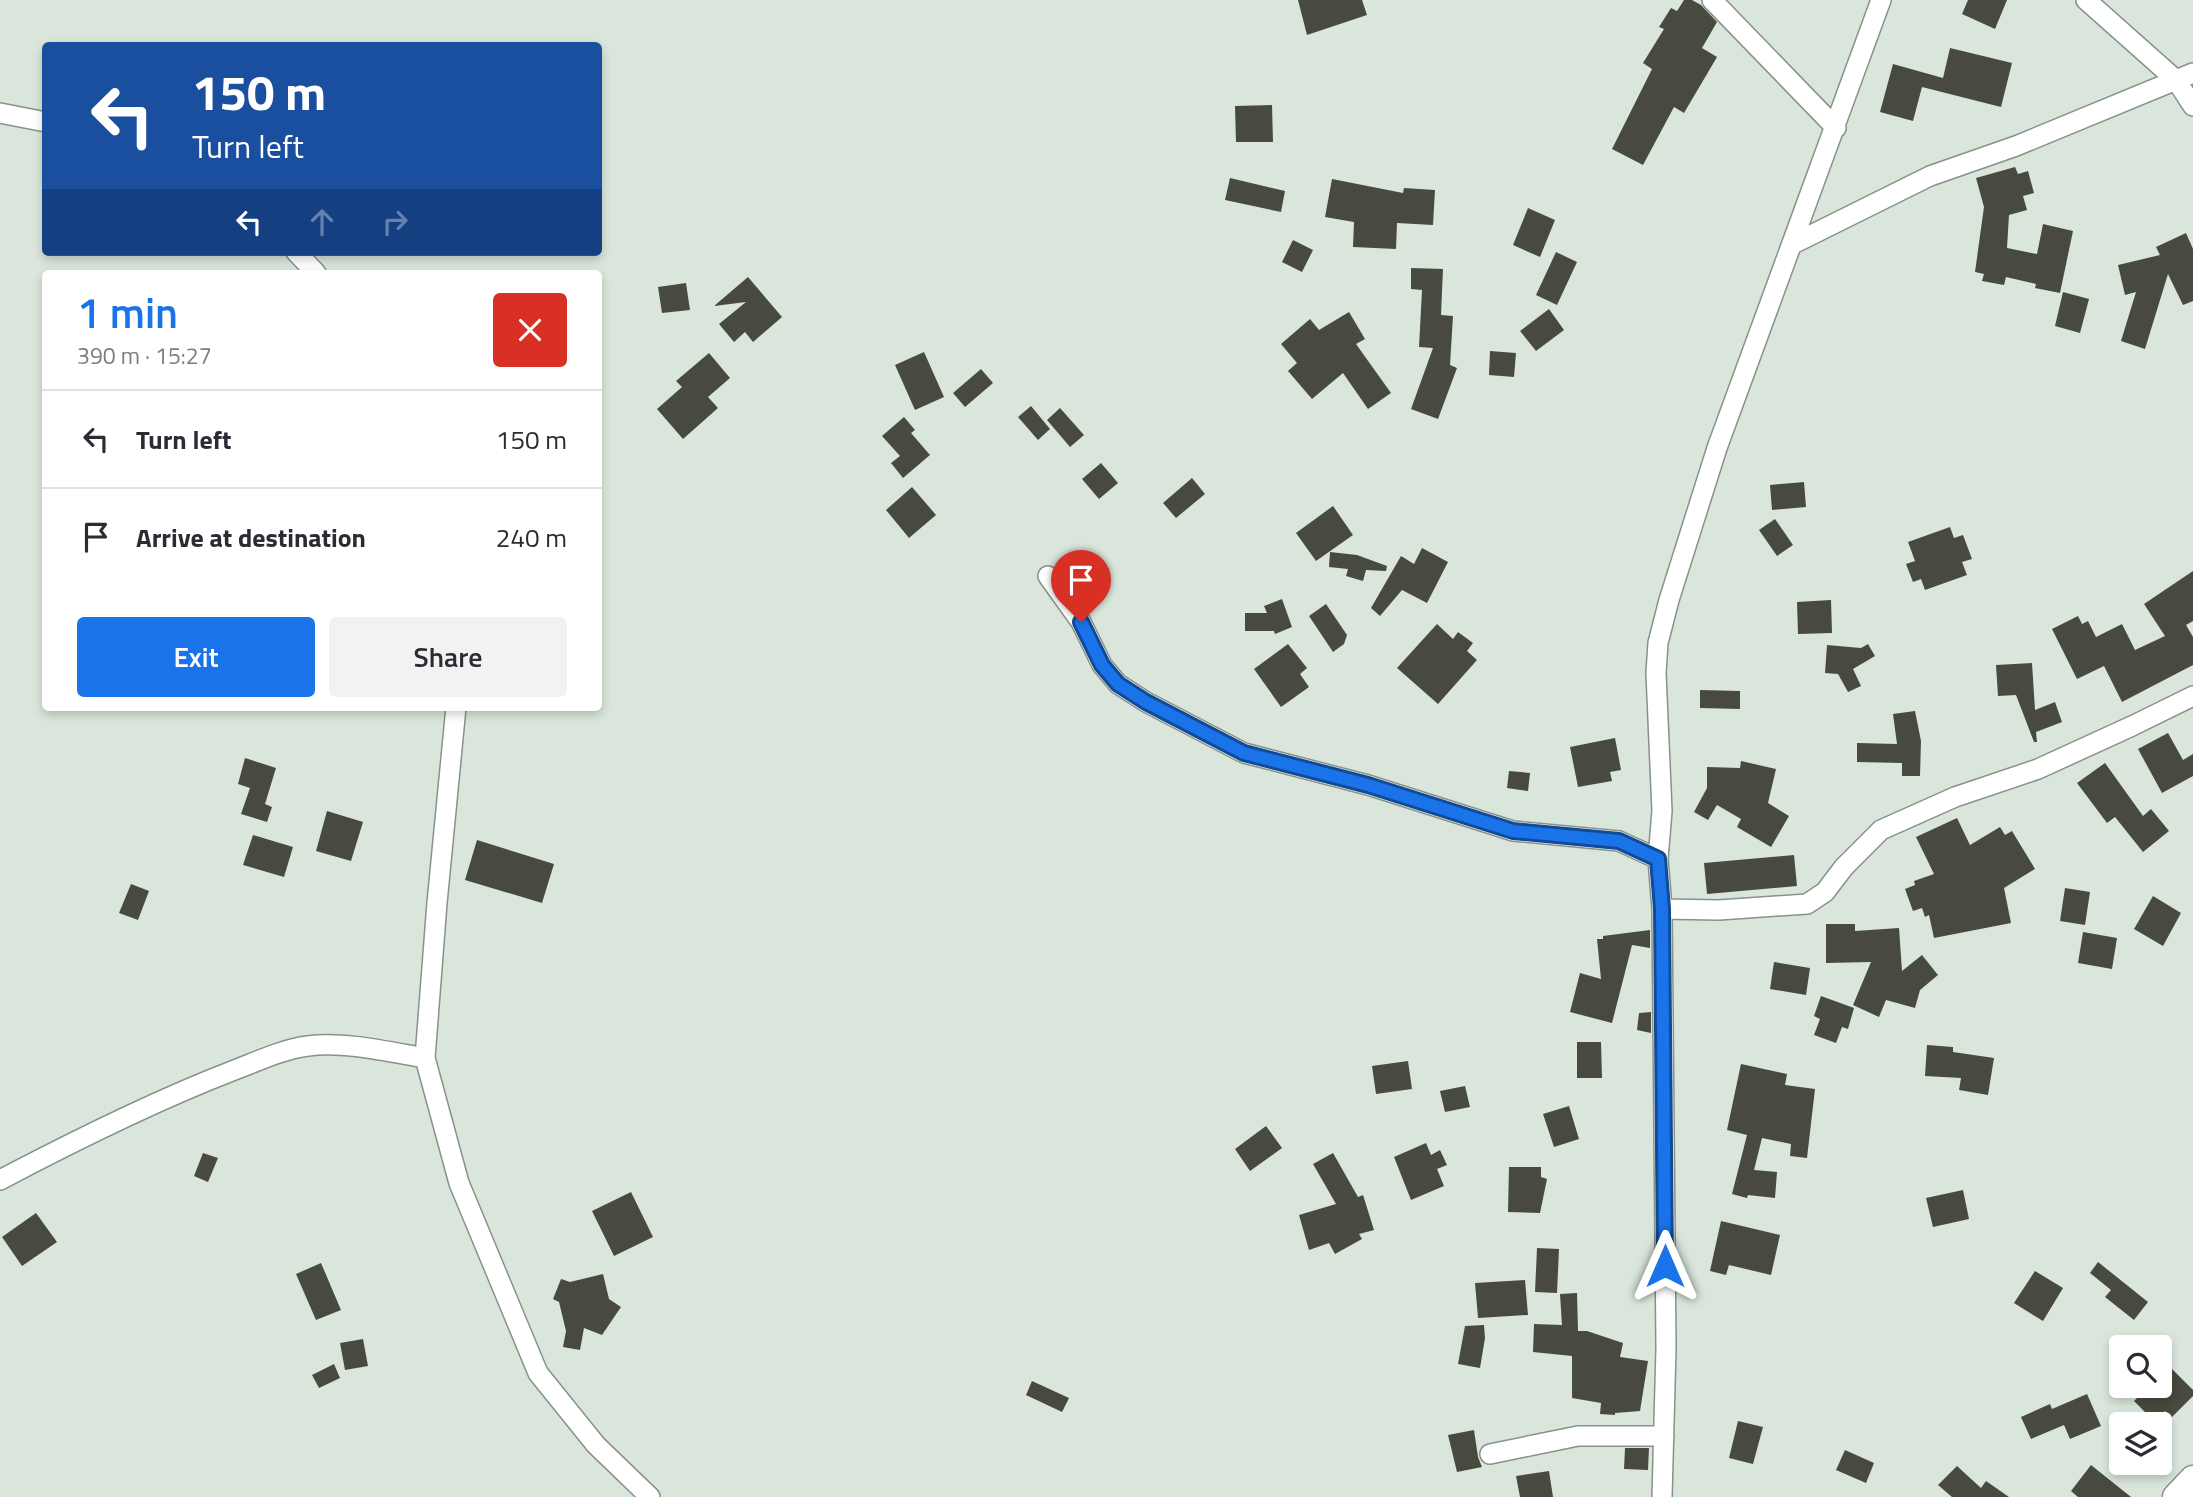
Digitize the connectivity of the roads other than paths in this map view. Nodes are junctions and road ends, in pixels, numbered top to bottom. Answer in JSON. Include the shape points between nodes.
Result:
{"nodes":[{"id":1,"x":1712,"y":0,"type":"edge"},
{"id":2,"x":1881,"y":0,"type":"edge"},
{"id":3,"x":2086,"y":0,"type":"edge"},
{"id":4,"x":2185,"y":77,"type":"edge"},
{"id":5,"x":2193,"y":106,"type":"edge"},
{"id":6,"x":0,"y":113,"type":"edge"},
{"id":7,"x":42,"y":121,"type":"edge"},
{"id":8,"x":1836,"y":128,"type":"junction"},
{"id":9,"x":1793,"y":244,"type":"junction"},
{"id":10,"x":300,"y":256,"type":"edge"},
{"id":11,"x":313,"y":270,"type":"edge"},
{"id":12,"x":1048,"y":576,"type":"dead end"},
{"id":13,"x":2193,"y":696,"type":"edge"},
{"id":14,"x":456,"y":711,"type":"edge"},
{"id":15,"x":1658,"y":859,"type":"junction"},
{"id":16,"x":1662,"y":909,"type":"junction"},
{"id":17,"x":425,"y":1058,"type":"junction"},
{"id":18,"x":0,"y":1180,"type":"edge"},
{"id":19,"x":1664,"y":1436,"type":"junction"},
{"id":20,"x":1490,"y":1454,"type":"dead end"},
{"id":21,"x":2193,"y":1479,"type":"edge"},
{"id":22,"x":650,"y":1497,"type":"edge"},
{"id":23,"x":1662,"y":1497,"type":"edge"},
{"id":24,"x":2176,"y":1497,"type":"edge"}],
"edges":[{"from":1,"to":8,"type":"street"},
{"from":2,"to":8,"type":"street"},
{"from":3,"to":4,"type":"street"},
{"from":4,"to":5,"type":"street"},
{"from":4,"to":9,"type":"street","via":[[1930,176]]},
{"from":6,"to":7,"type":"street"},
{"from":8,"to":9,"type":"street"},
{"from":9,"to":15,"type":"street","via":[[1717,448],[1658,643],[1662,811]]},
{"from":10,"to":11,"type":"street"},
{"from":12,"to":15,"type":"street","via":[[1118,684],[1244,753],[1368,785],[1513,831],[1619,841]]},
{"from":13,"to":16,"type":"street","via":[[2038,769],[1955,797],[1881,830],[1825,892],[1807,904]]},
{"from":14,"to":17,"type":"street"},
{"from":15,"to":16,"type":"street"},
{"from":16,"to":19,"type":"street"},
{"from":17,"to":18,"type":"street","via":[[366,1048],[308,1046],[273,1056],[182,1091]]},
{"from":17,"to":22,"type":"street","via":[[458,1183],[538,1373],[596,1445]]},
{"from":19,"to":20,"type":"street","via":[[1578,1436]]},
{"from":19,"to":23,"type":"street"},
{"from":21,"to":24,"type":"street"}]}
